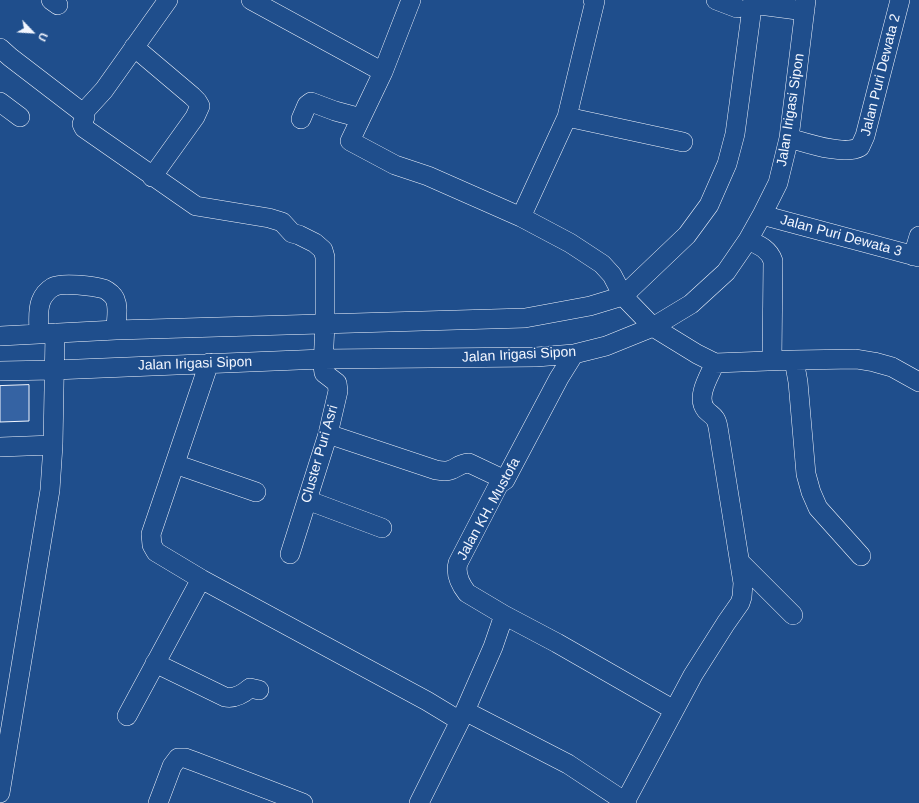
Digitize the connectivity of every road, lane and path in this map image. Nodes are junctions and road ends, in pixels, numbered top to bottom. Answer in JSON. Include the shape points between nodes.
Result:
{"nodes":[{"id":1,"x":168,"y":0,"type":"edge"},
{"id":2,"x":251,"y":0,"type":"edge"},
{"id":3,"x":411,"y":0,"type":"edge"},
{"id":4,"x":594,"y":0,"type":"edge"},
{"id":5,"x":716,"y":0,"type":"edge"},
{"id":6,"x":900,"y":0,"type":"edge"},
{"id":7,"x":747,"y":4,"type":"edge"},
{"id":8,"x":806,"y":6,"type":"edge"},
{"id":9,"x":134,"y":47,"type":"junction"},
{"id":10,"x":3,"y":57,"type":"edge"},
{"id":11,"x":383,"y":72,"type":"junction"},
{"id":12,"x":0,"y":102,"type":"edge"},
{"id":13,"x":83,"y":113,"type":"junction"},
{"id":14,"x":20,"y":117,"type":"dead end"},
{"id":15,"x":567,"y":117,"type":"junction"},
{"id":16,"x":361,"y":118,"type":"junction"},
{"id":17,"x":301,"y":119,"type":"dead end"},
{"id":18,"x":789,"y":138,"type":"junction"},
{"id":19,"x":684,"y":142,"type":"dead end"},
{"id":20,"x":152,"y":176,"type":"junction"},
{"id":21,"x":762,"y":215,"type":"junction"},
{"id":22,"x":521,"y":217,"type":"junction"},
{"id":23,"x":919,"y":236,"type":"edge"},
{"id":24,"x":748,"y":240,"type":"junction"},
{"id":25,"x":916,"y":257,"type":"edge"},
{"id":26,"x":625,"y":297,"type":"junction"},
{"id":27,"x":325,"y":324,"type":"junction"},
{"id":28,"x":652,"y":325,"type":"junction"},
{"id":29,"x":116,"y":330,"type":"junction"},
{"id":30,"x":0,"y":336,"type":"edge"},
{"id":31,"x":50,"y":336,"type":"junction"},
{"id":32,"x":574,"y":354,"type":"junction"},
{"id":33,"x":323,"y":359,"type":"junction"},
{"id":34,"x":794,"y":360,"type":"junction"},
{"id":35,"x":772,"y":361,"type":"junction"},
{"id":36,"x":715,"y":362,"type":"junction"},
{"id":37,"x":209,"y":363,"type":"junction"},
{"id":38,"x":54,"y":367,"type":"junction"},
{"id":39,"x":0,"y":371,"type":"edge"},
{"id":40,"x":919,"y":382,"type":"edge"},
{"id":41,"x":328,"y":434,"type":"junction"},
{"id":42,"x":53,"y":444,"type":"junction"},
{"id":43,"x":0,"y":447,"type":"edge"},
{"id":44,"x":175,"y":464,"type":"junction"},
{"id":45,"x":505,"y":480,"type":"junction"},
{"id":46,"x":256,"y":492,"type":"dead end"},
{"id":47,"x":307,"y":500,"type":"junction"},
{"id":48,"x":382,"y":528,"type":"dead end"},
{"id":49,"x":290,"y":554,"type":"dead end"},
{"id":50,"x":861,"y":556,"type":"dead end"},
{"id":51,"x":740,"y":562,"type":"junction"},
{"id":52,"x":201,"y":579,"type":"junction"},
{"id":53,"x":504,"y":615,"type":"junction"},
{"id":54,"x":793,"y":615,"type":"dead end"},
{"id":55,"x":155,"y":663,"type":"junction"},
{"id":56,"x":259,"y":690,"type":"dead end"},
{"id":57,"x":674,"y":710,"type":"junction"},
{"id":58,"x":127,"y":716,"type":"dead end"},
{"id":59,"x":462,"y":716,"type":"junction"},
{"id":60,"x":0,"y":794,"type":"edge"},
{"id":61,"x":626,"y":802,"type":"edge"},
{"id":62,"x":158,"y":803,"type":"edge"},
{"id":63,"x":303,"y":803,"type":"edge"},
{"id":64,"x":419,"y":803,"type":"edge"}],
"edges":[{"from":1,"to":9,"type":"street"},
{"from":2,"to":11,"type":"street"},
{"from":3,"to":11,"type":"street"},
{"from":4,"to":15,"type":"street"},
{"from":5,"to":7,"type":"street"},
{"from":6,"to":18,"type":"street","name":"Jalan Puri Dewata 2","via":[[860,147],[850,151],[840,150]]},
{"from":7,"to":8,"type":"street"},
{"from":7,"to":26,"type":"street","via":[[735,134],[724,171],[709,205],[687,235]]},
{"from":8,"to":18,"type":"street","name":"Jalan Irigasi Sipon"},
{"from":9,"to":13,"type":"street","via":[[104,90]]},
{"from":9,"to":20,"type":"street","via":[[192,96],[200,106],[195,117]]},
{"from":10,"to":13,"type":"street"},
{"from":11,"to":16,"type":"street"},
{"from":12,"to":14,"type":"street"},
{"from":13,"to":20,"type":"street","via":[[84,128]]},
{"from":15,"to":19,"type":"street"},
{"from":15,"to":22,"type":"street"},
{"from":16,"to":17,"type":"street","via":[[312,102],[307,105]]},
{"from":16,"to":22,"type":"street","via":[[350,141],[395,165],[428,176]]},
{"from":18,"to":21,"type":"street","name":"Jalan Irigasi Sipon","via":[[778,182]]},
{"from":20,"to":27,"type":"street","via":[[196,206],[282,222],[292,233],[323,250]]},
{"from":21,"to":24,"type":"street","name":"Jalan Irigasi Sipon"},
{"from":21,"to":25,"type":"street","name":"Jalan Puri Dewata 3"},
{"from":22,"to":26,"type":"street","via":[[570,243],[602,264]]},
{"from":23,"to":25,"type":"street"},
{"from":24,"to":28,"type":"street","name":"Jalan Irigasi Sipon","via":[[726,272],[691,304]]},
{"from":24,"to":35,"type":"street","via":[[761,245],[773,261]]},
{"from":26,"to":27,"type":"street","via":[[525,318]]},
{"from":26,"to":28,"type":"street"},
{"from":27,"to":29,"type":"street"},
{"from":27,"to":33,"type":"street"},
{"from":28,"to":32,"type":"street","name":"Jalan Irigasi Sipon","via":[[606,346]]},
{"from":28,"to":36,"type":"street","via":[[697,354]]},
{"from":29,"to":31,"type":"street"},
{"from":29,"to":31,"type":"street","via":[[117,306],[111,294],[104,289],[61,285],[53,286],[41,301],[39,311]]},
{"from":30,"to":31,"type":"street"},
{"from":31,"to":38,"type":"street"},
{"from":32,"to":33,"type":"street","name":"Jalan Irigasi Sipon","via":[[536,357]]},
{"from":32,"to":45,"type":"street","name":"Jalan KH. Mustofa"},
{"from":33,"to":37,"type":"street","name":"Jalan Irigasi Sipon"},
{"from":33,"to":41,"type":"street","name":"Cluster Puri Asri","via":[[324,373],[338,386]]},
{"from":34,"to":35,"type":"street"},
{"from":34,"to":40,"type":"street","via":[[874,362],[892,367]]},
{"from":34,"to":50,"type":"street","via":[[806,474],[811,492],[818,508]]},
{"from":35,"to":36,"type":"street"},
{"from":36,"to":51,"type":"street","via":[[701,400],[706,410],[716,418]]},
{"from":37,"to":38,"type":"street","name":"Jalan Irigasi Sipon"},
{"from":37,"to":44,"type":"street"},
{"from":38,"to":39,"type":"street","name":"Jalan Irigasi Sipon"},
{"from":38,"to":42,"type":"street"},
{"from":41,"to":45,"type":"street","via":[[436,470],[453,470],[469,463]]},
{"from":41,"to":47,"type":"street","name":"Cluster Puri Asri"},
{"from":42,"to":43,"type":"street"},
{"from":42,"to":60,"type":"street","via":[[50,490]]},
{"from":44,"to":46,"type":"street"},
{"from":44,"to":52,"type":"street","via":[[151,534],[152,544],[156,552]]},
{"from":45,"to":53,"type":"street","name":"Jalan KH. Mustofa","via":[[499,484],[456,570],[467,593]]},
{"from":47,"to":48,"type":"street"},
{"from":47,"to":49,"type":"street","name":"Cluster Puri Asri"},
{"from":51,"to":54,"type":"street"},
{"from":51,"to":57,"type":"street","via":[[743,592],[740,603],[693,675]]},
{"from":52,"to":55,"type":"street"},
{"from":52,"to":59,"type":"street","via":[[427,701]]},
{"from":53,"to":57,"type":"street"},
{"from":53,"to":59,"type":"street","via":[[493,648]]},
{"from":55,"to":56,"type":"street","via":[[225,697],[235,697],[250,688]]},
{"from":55,"to":58,"type":"street"},
{"from":57,"to":61,"type":"street"},
{"from":59,"to":61,"type":"street","via":[[568,764]]},
{"from":59,"to":64,"type":"street"},
{"from":62,"to":63,"type":"street","via":[[172,766],[178,758],[185,758]]}]}
